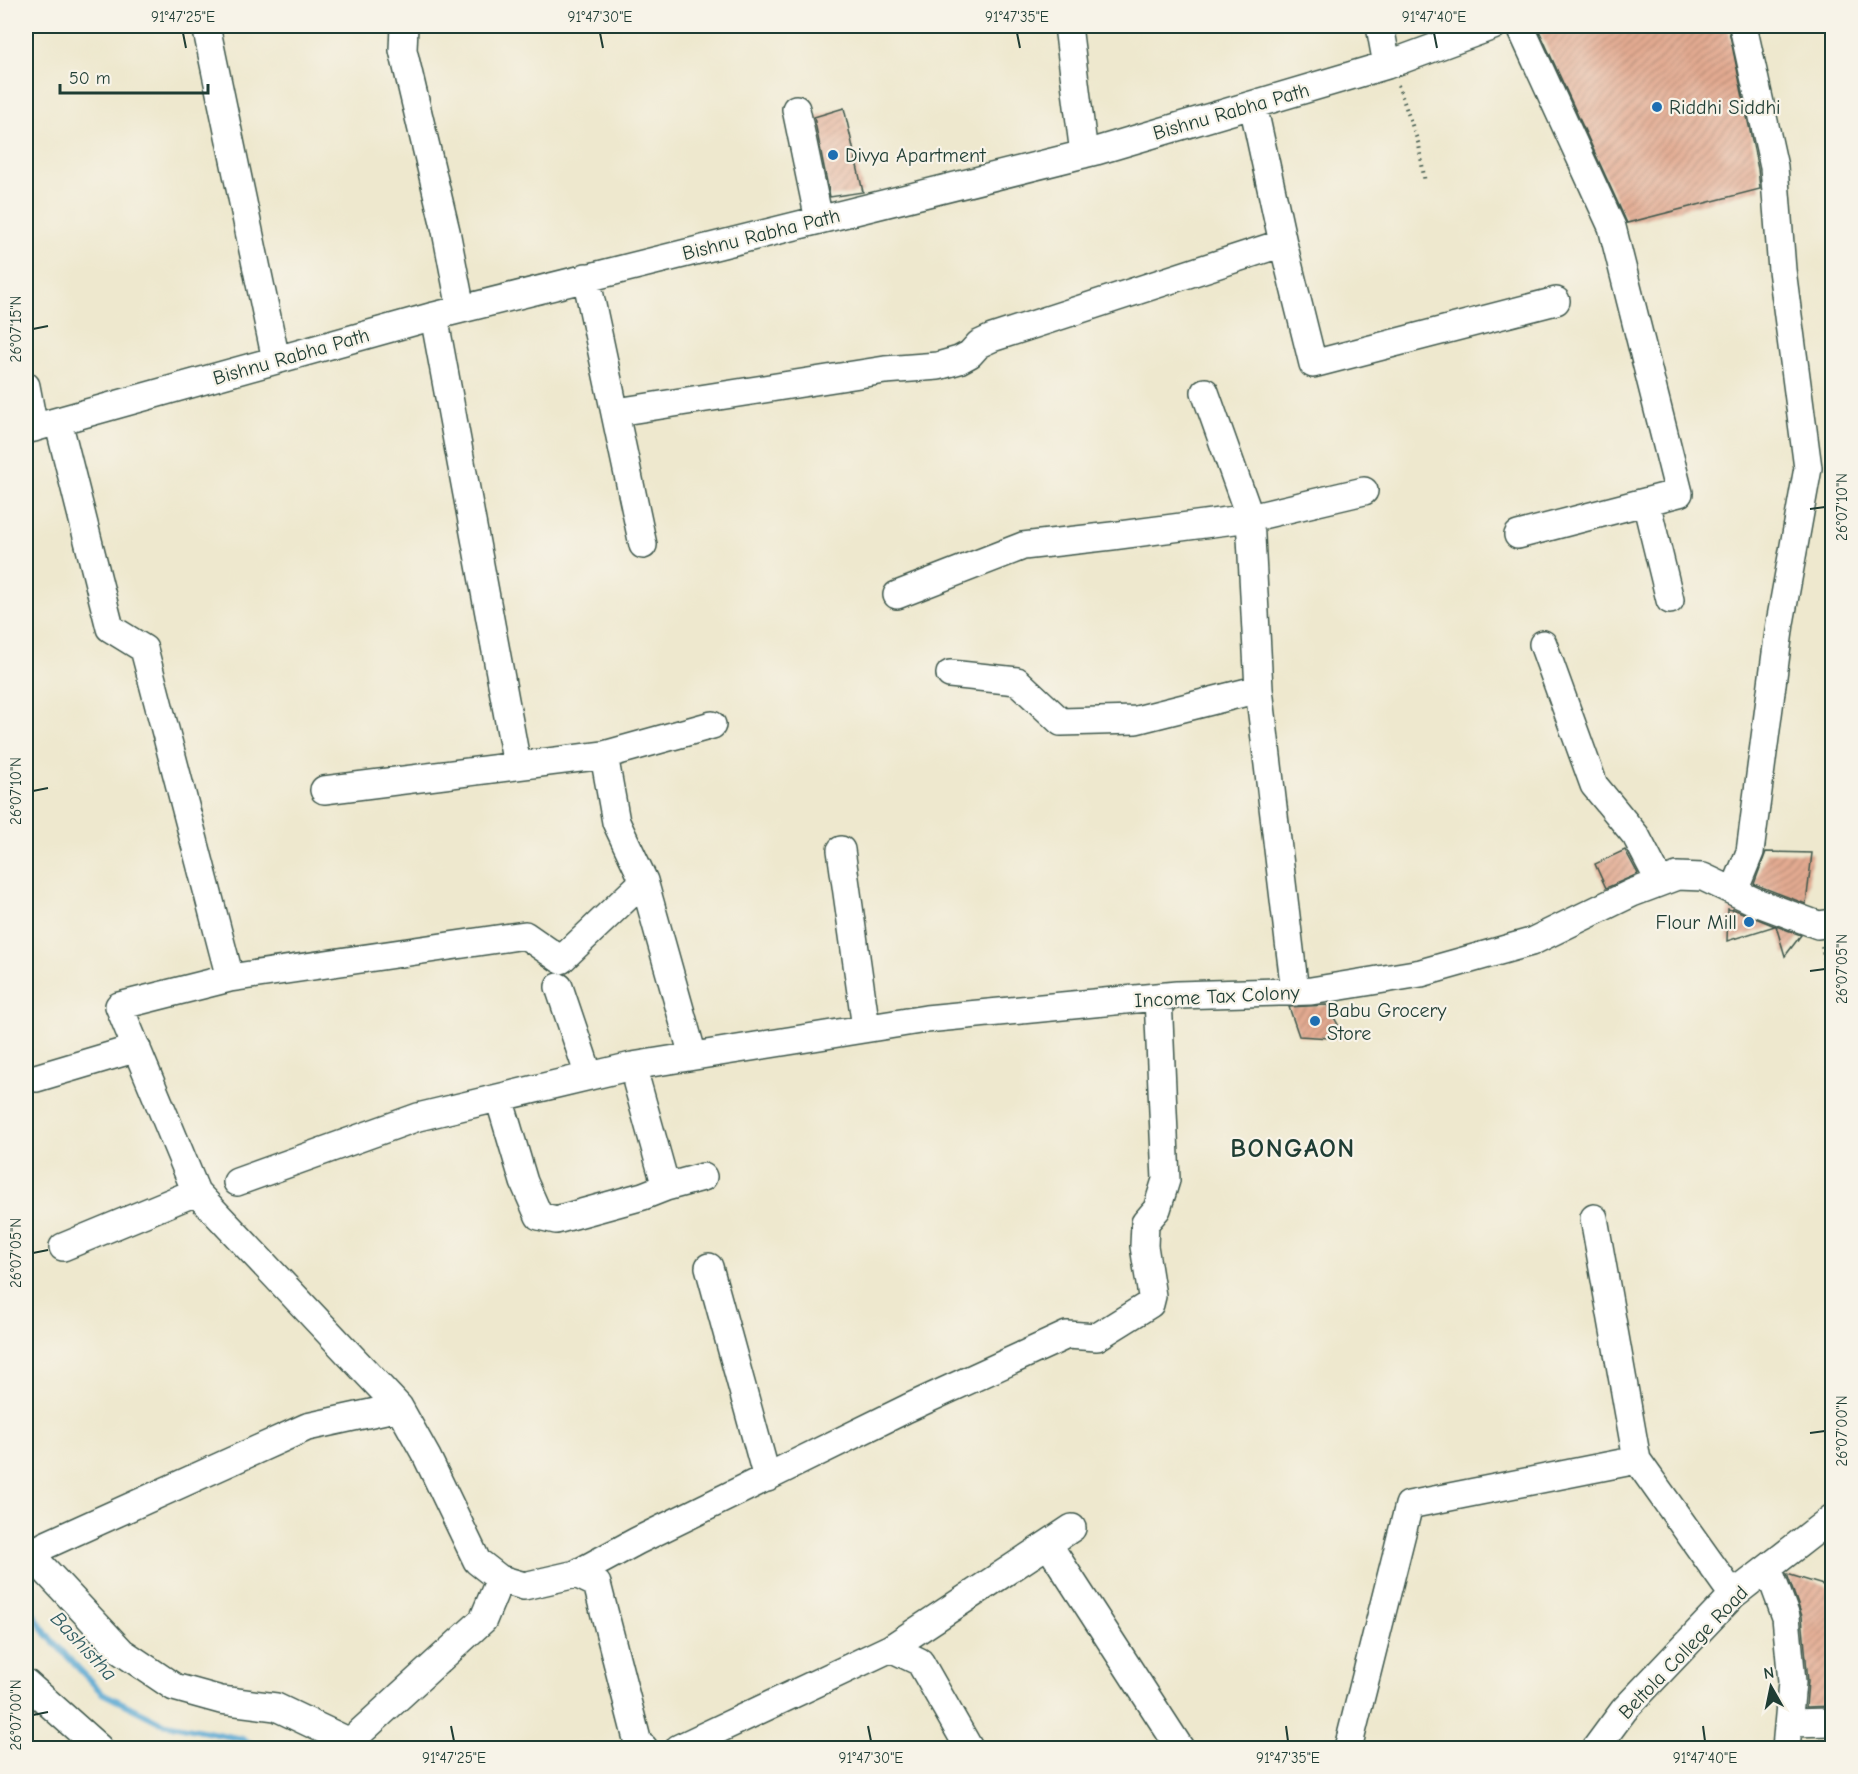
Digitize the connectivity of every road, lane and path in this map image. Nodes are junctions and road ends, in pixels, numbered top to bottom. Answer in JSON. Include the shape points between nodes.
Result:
{"nodes":[{"id":1,"x":206,"y":26,"type":"edge"},
{"id":2,"x":404,"y":26,"type":"edge"},
{"id":3,"x":1068,"y":26,"type":"edge"},
{"id":4,"x":1380,"y":26,"type":"edge"},
{"id":5,"x":1493,"y":26,"type":"edge"},
{"id":6,"x":1520,"y":26,"type":"edge"},
{"id":7,"x":1743,"y":26,"type":"edge"},
{"id":8,"x":1391,"y":71,"type":"junction"},
{"id":9,"x":1253,"y":105,"type":"junction"},
{"id":10,"x":796,"y":110,"type":"dead end"},
{"id":11,"x":1084,"y":154,"type":"junction"},
{"id":12,"x":1425,"y":183,"type":"dead end"},
{"id":13,"x":819,"y":220,"type":"junction"},
{"id":14,"x":1283,"y":243,"type":"junction"},
{"id":15,"x":586,"y":278,"type":"junction"},
{"id":16,"x":1556,"y":301,"type":"dead end"},
{"id":17,"x":461,"y":309,"type":"junction"},
{"id":18,"x":434,"y":316,"type":"junction"},
{"id":19,"x":276,"y":360,"type":"junction"},
{"id":20,"x":26,"y":386,"type":"edge"},
{"id":21,"x":1205,"y":392,"type":"dead end"},
{"id":22,"x":615,"y":410,"type":"junction"},
{"id":23,"x":39,"y":426,"type":"edge"},
{"id":24,"x":1364,"y":490,"type":"dead end"},
{"id":25,"x":1646,"y":502,"type":"junction"},
{"id":26,"x":1250,"y":518,"type":"junction"},
{"id":27,"x":1518,"y":535,"type":"dead end"},
{"id":28,"x":643,"y":545,"type":"dead end"},
{"id":29,"x":897,"y":595,"type":"dead end"},
{"id":30,"x":1670,"y":600,"type":"dead end"},
{"id":31,"x":1543,"y":644,"type":"dead end"},
{"id":32,"x":950,"y":674,"type":"dead end"},
{"id":33,"x":1259,"y":689,"type":"junction"},
{"id":34,"x":712,"y":725,"type":"dead end"},
{"id":35,"x":604,"y":755,"type":"junction"},
{"id":36,"x":517,"y":765,"type":"junction"},
{"id":37,"x":324,"y":790,"type":"dead end"},
{"id":38,"x":841,"y":850,"type":"dead end"},
{"id":39,"x":644,"y":881,"type":"junction"},
{"id":40,"x":1660,"y":882,"type":"junction"},
{"id":41,"x":1734,"y":891,"type":"junction"},
{"id":42,"x":1825,"y":924,"type":"edge"},
{"id":43,"x":230,"y":978,"type":"junction"},
{"id":44,"x":559,"y":987,"type":"dead end"},
{"id":45,"x":1296,"y":992,"type":"junction"},
{"id":46,"x":1833,"y":995,"type":"edge"},
{"id":47,"x":1158,"y":997,"type":"junction"},
{"id":48,"x":866,"y":1028,"type":"junction"},
{"id":49,"x":137,"y":1048,"type":"junction"},
{"id":50,"x":706,"y":1054,"type":"junction"},
{"id":51,"x":588,"y":1076,"type":"junction"},
{"id":52,"x":36,"y":1078,"type":"dead end"},
{"id":53,"x":637,"y":1083,"type":"dead end"},
{"id":54,"x":499,"y":1098,"type":"junction"},
{"id":55,"x":703,"y":1177,"type":"dead end"},
{"id":56,"x":237,"y":1182,"type":"dead end"},
{"id":57,"x":666,"y":1187,"type":"junction"},
{"id":58,"x":196,"y":1191,"type":"junction"},
{"id":59,"x":1594,"y":1218,"type":"dead end"},
{"id":60,"x":63,"y":1246,"type":"dead end"},
{"id":61,"x":709,"y":1267,"type":"dead end"},
{"id":62,"x":399,"y":1407,"type":"junction"},
{"id":63,"x":1637,"y":1460,"type":"junction"},
{"id":64,"x":767,"y":1478,"type":"junction"},
{"id":65,"x":1833,"y":1518,"type":"edge"},
{"id":66,"x":1072,"y":1528,"type":"dead end"},
{"id":67,"x":1048,"y":1544,"type":"junction"},
{"id":68,"x":28,"y":1550,"type":"edge"},
{"id":69,"x":1768,"y":1568,"type":"junction"},
{"id":70,"x":576,"y":1574,"type":"junction"},
{"id":71,"x":500,"y":1579,"type":"junction"},
{"id":72,"x":1733,"y":1595,"type":"junction"},
{"id":73,"x":891,"y":1648,"type":"junction"},
{"id":74,"x":26,"y":1683,"type":"edge"},
{"id":75,"x":1833,"y":1722,"type":"edge"},
{"id":76,"x":1787,"y":1736,"type":"edge"},
{"id":77,"x":350,"y":1746,"type":"edge"},
{"id":78,"x":640,"y":1748,"type":"edge"},
{"id":79,"x":99,"y":1749,"type":"edge"},
{"id":80,"x":679,"y":1749,"type":"edge"},
{"id":81,"x":969,"y":1749,"type":"edge"},
{"id":82,"x":1180,"y":1749,"type":"edge"},
{"id":83,"x":1348,"y":1749,"type":"edge"},
{"id":84,"x":1596,"y":1749,"type":"edge"}],
"edges":[{"from":1,"to":19,"type":"street"},
{"from":2,"to":17,"type":"street","via":[[403,50]]},
{"from":3,"to":11,"type":"street"},
{"from":4,"to":8,"type":"street"},
{"from":5,"to":8,"type":"street","name":"Bishnu Rabha Path"},
{"from":6,"to":25,"type":"street","via":[[1612,227],[1679,493]]},
{"from":7,"to":41,"type":"street","via":[[1774,167],[1782,270],[1808,468],[1780,623],[1750,852]]},
{"from":8,"to":9,"type":"street","name":"Bishnu Rabha Path"},
{"from":8,"to":12,"type":"path","via":[[1419,145]]},
{"from":9,"to":11,"type":"street","name":"Bishnu Rabha Path"},
{"from":9,"to":14,"type":"street"},
{"from":10,"to":13,"type":"street"},
{"from":11,"to":13,"type":"street","name":"Bishnu Rabha Path"},
{"from":13,"to":15,"type":"street","name":"Bishnu Rabha Path"},
{"from":14,"to":16,"type":"street","via":[[1313,363]]},
{"from":14,"to":22,"type":"street","via":[[992,338],[970,354],[948,363]]},
{"from":15,"to":17,"type":"street","name":"Bishnu Rabha Path"},
{"from":15,"to":22,"type":"street"},
{"from":17,"to":18,"type":"street","name":"Bishnu Rabha Path"},
{"from":18,"to":19,"type":"street","name":"Bishnu Rabha Path"},
{"from":18,"to":36,"type":"street"},
{"from":19,"to":23,"type":"street","name":"Bishnu Rabha Path"},
{"from":20,"to":23,"type":"street"},
{"from":21,"to":26,"type":"street"},
{"from":22,"to":28,"type":"street"},
{"from":23,"to":43,"type":"street","via":[[110,628],[144,649]]},
{"from":24,"to":26,"type":"street"},
{"from":25,"to":27,"type":"street"},
{"from":25,"to":30,"type":"street"},
{"from":26,"to":29,"type":"street","via":[[1023,546]]},
{"from":26,"to":33,"type":"street"},
{"from":31,"to":40,"type":"street","via":[[1594,785],[1636,836]]},
{"from":32,"to":33,"type":"street","via":[[1017,681],[1061,723],[1136,720]]},
{"from":33,"to":45,"type":"street"},
{"from":34,"to":35,"type":"street"},
{"from":35,"to":36,"type":"street"},
{"from":35,"to":39,"type":"street","via":[[616,822]]},
{"from":36,"to":37,"type":"street"},
{"from":38,"to":48,"type":"street"},
{"from":39,"to":43,"type":"street","via":[[561,960],[525,935]]},
{"from":39,"to":50,"type":"street"},
{"from":40,"to":41,"type":"street","name":"Income Tax Colony","via":[[1677,876],[1703,877]]},
{"from":40,"to":45,"type":"street","name":"Income Tax Colony","via":[[1531,942],[1421,973]]},
{"from":41,"to":42,"type":"street","name":"Income Tax Colony"},
{"from":42,"to":46,"type":"path"},
{"from":43,"to":49,"type":"street","via":[[119,1006]]},
{"from":44,"to":51,"type":"street"},
{"from":45,"to":47,"type":"street","name":"Income Tax Colony"},
{"from":47,"to":48,"type":"street","name":"Income Tax Colony","via":[[927,1018]]},
{"from":47,"to":64,"type":"street","via":[[1166,1180],[1157,1209],[1145,1223],[1150,1305],[1097,1337],[1067,1335]]},
{"from":48,"to":50,"type":"street","name":"Income Tax Colony"},
{"from":49,"to":52,"type":"street"},
{"from":49,"to":58,"type":"street"},
{"from":50,"to":51,"type":"street","name":"Income Tax Colony"},
{"from":51,"to":54,"type":"street","name":"Income Tax Colony"},
{"from":53,"to":57,"type":"street"},
{"from":54,"to":56,"type":"street","name":"Income Tax Colony","via":[[418,1117]]},
{"from":54,"to":57,"type":"street","via":[[524,1182],[539,1216],[556,1220]]},
{"from":55,"to":57,"type":"street"},
{"from":58,"to":60,"type":"street"},
{"from":58,"to":62,"type":"street"},
{"from":59,"to":63,"type":"street"},
{"from":61,"to":64,"type":"street"},
{"from":62,"to":68,"type":"street","via":[[307,1427]]},
{"from":62,"to":71,"type":"street","via":[[477,1561]]},
{"from":63,"to":72,"type":"street"},
{"from":63,"to":83,"type":"street","via":[[1409,1505]]},
{"from":64,"to":70,"type":"street"},
{"from":65,"to":69,"type":"street","name":"Beltola College Road"},
{"from":66,"to":67,"type":"street"},
{"from":67,"to":73,"type":"street"},
{"from":67,"to":82,"type":"street"},
{"from":68,"to":77,"type":"street","via":[[122,1652],[174,1687],[221,1700],[276,1707]]},
{"from":69,"to":72,"type":"street","name":"Beltola College Road"},
{"from":69,"to":76,"type":"street","via":[[1786,1617],[1792,1682]]},
{"from":70,"to":71,"type":"street","via":[[524,1586]]},
{"from":70,"to":78,"type":"street","via":[[597,1584]]},
{"from":71,"to":77,"type":"street","via":[[483,1620]]},
{"from":72,"to":84,"type":"street","name":"Beltola College Road","via":[[1624,1710]]},
{"from":73,"to":80,"type":"street"},
{"from":73,"to":81,"type":"street","via":[[920,1662]]},
{"from":74,"to":79,"type":"street"},
{"from":75,"to":76,"type":"street"}]}
